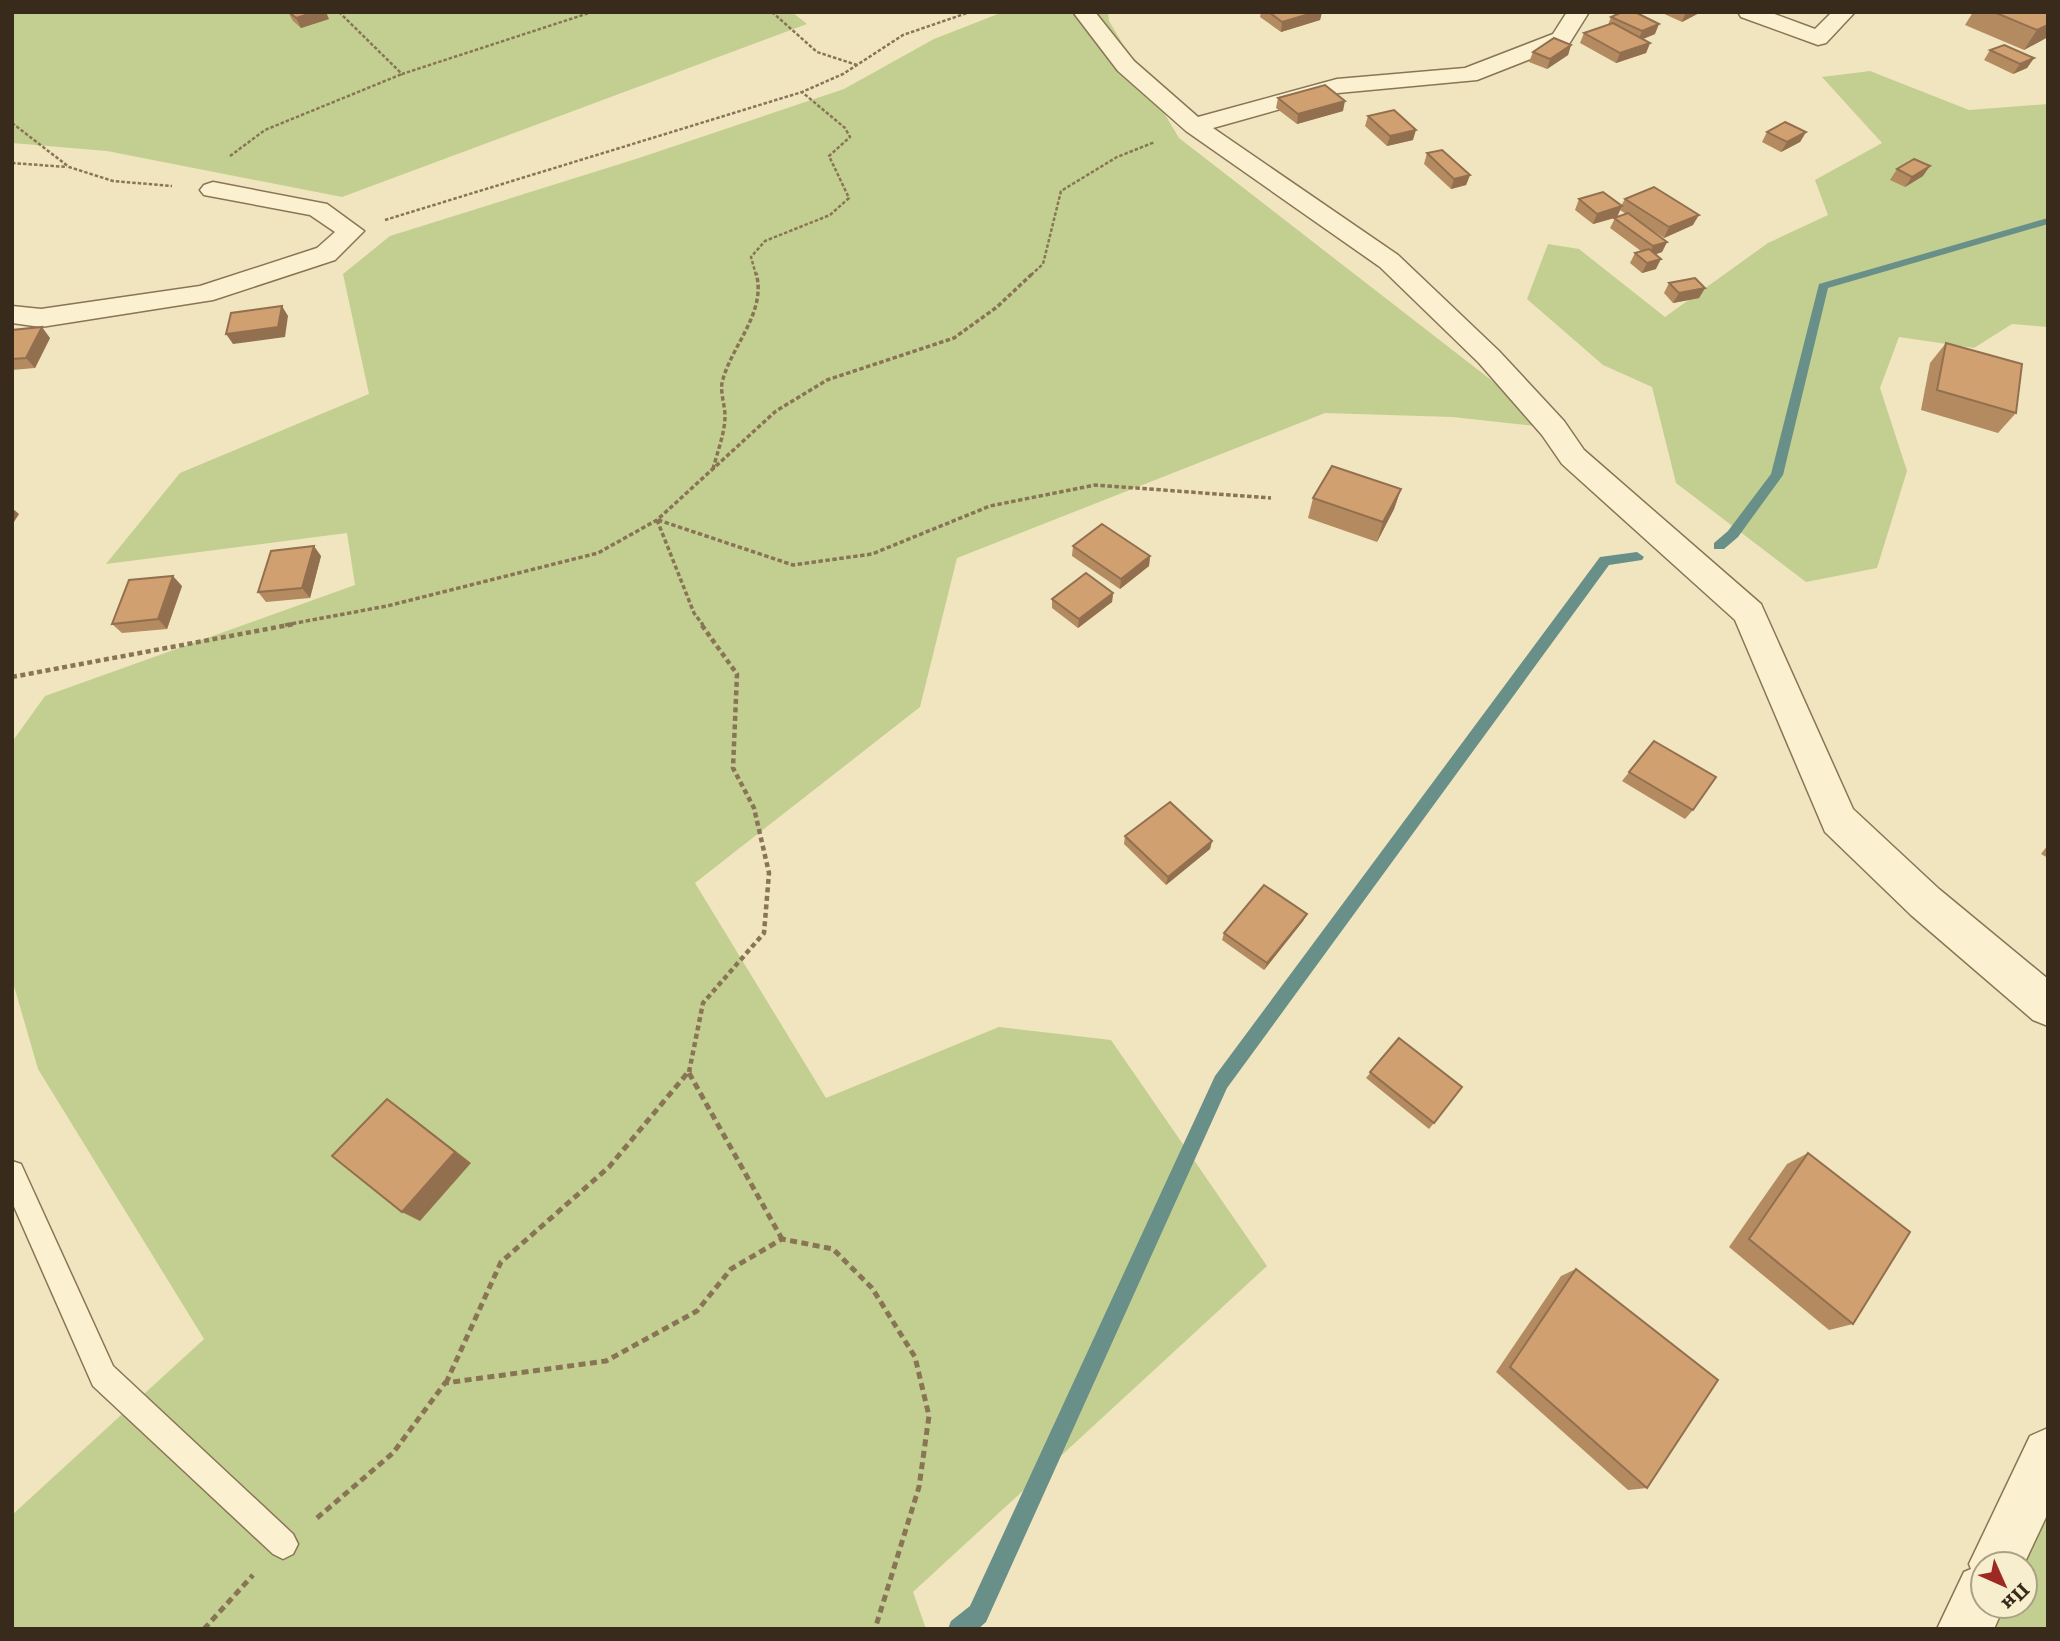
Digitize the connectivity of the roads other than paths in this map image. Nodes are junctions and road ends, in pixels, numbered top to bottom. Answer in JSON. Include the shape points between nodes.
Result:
{"nodes":[{"id":1,"x":1084,"y":12,"type":"edge"},
{"id":2,"x":1578,"y":12,"type":"edge"},
{"id":3,"x":1749,"y":12,"type":"edge"},
{"id":4,"x":1844,"y":12,"type":"edge"},
{"id":5,"x":1194,"y":126,"type":"junction"},
{"id":6,"x":213,"y":190,"type":"road end"},
{"id":7,"x":12,"y":314,"type":"edge"},
{"id":8,"x":2048,"y":1006,"type":"edge"},
{"id":9,"x":12,"y":1173,"type":"edge"},
{"id":10,"x":2048,"y":1454,"type":"edge"},
{"id":11,"x":283,"y":1544,"type":"road end"},
{"id":12,"x":2003,"y":1550,"type":"edge"}],
"edges":[{"from":1,"to":5,"type":"street","via":[[1126,65]]},
{"from":2,"to":5,"type":"street","via":[[1561,38],[1469,75],[1337,86]]},
{"from":3,"to":4,"type":"street","via":[[1818,38]]},
{"from":5,"to":8,"type":"street","via":[[1389,261],[1489,357],[1573,457],[1749,613],[1839,820],[1925,902]]},
{"from":6,"to":7,"type":"street","via":[[318,209],[351,231],[326,254],[262,278],[203,293],[41,318]]},
{"from":9,"to":11,"type":"lane","via":[[103,1376]]},
{"from":10,"to":12,"type":"street"}]}
